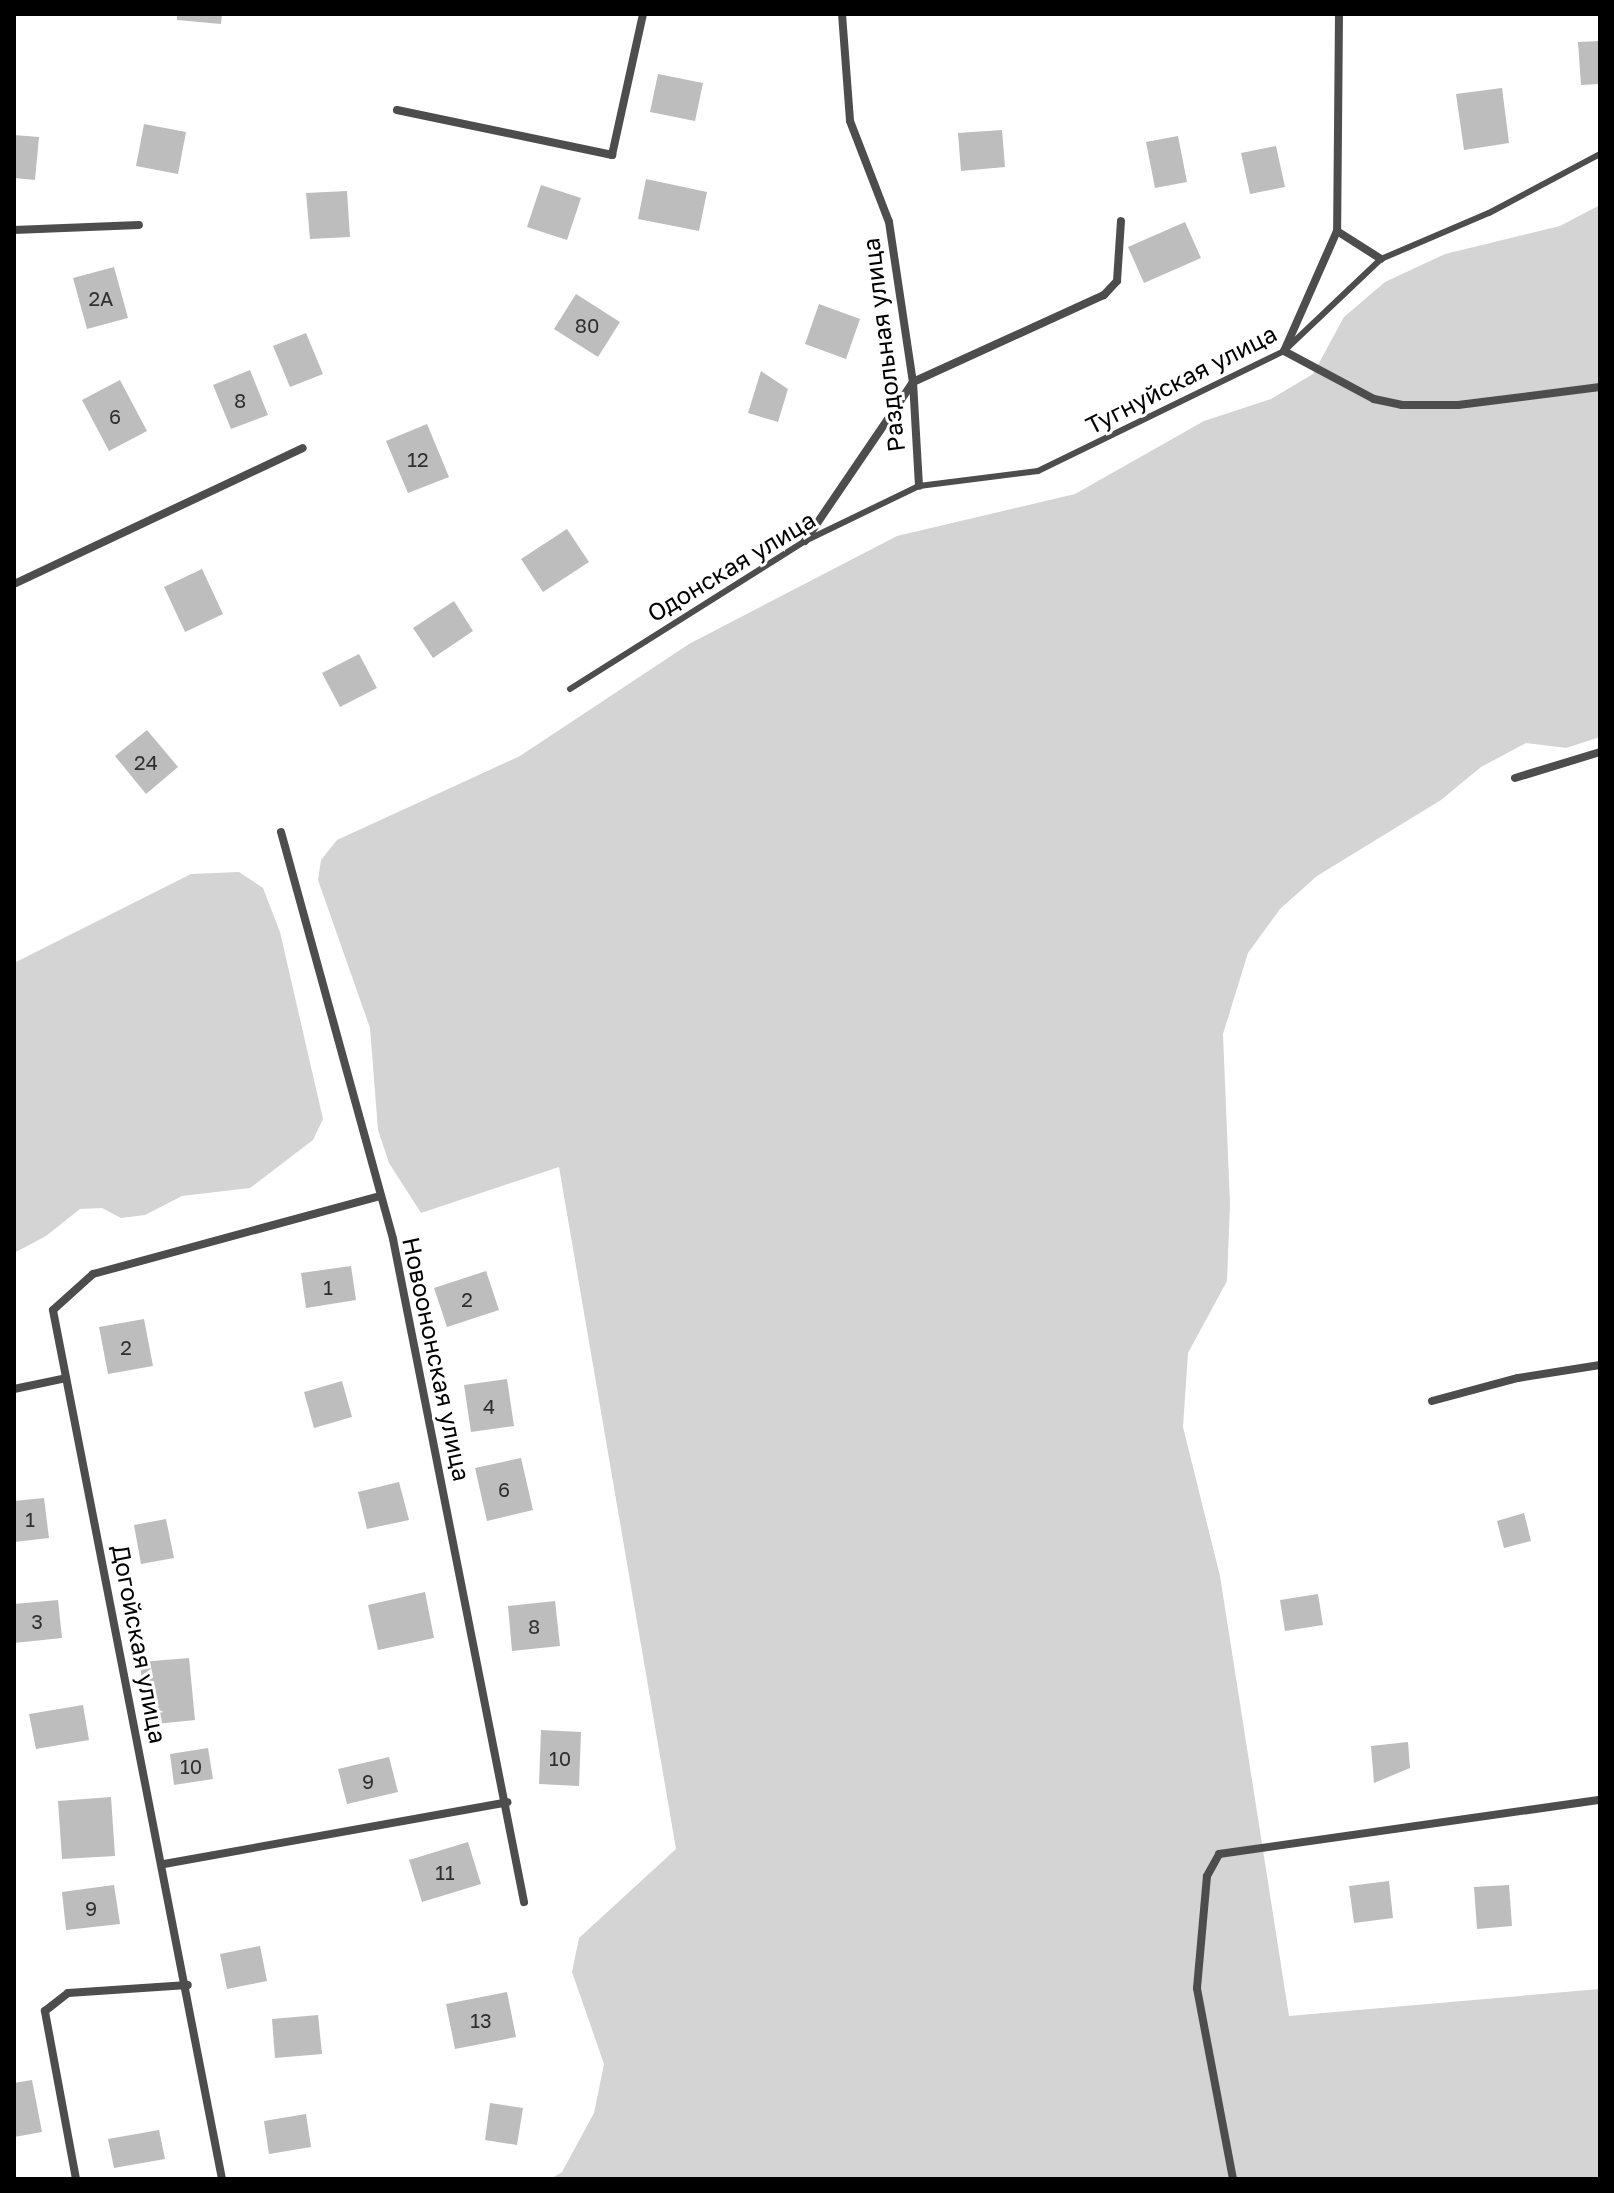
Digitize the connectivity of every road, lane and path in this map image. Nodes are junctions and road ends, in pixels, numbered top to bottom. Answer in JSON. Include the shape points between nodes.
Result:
{"nodes":[{"id":1,"x":643,"y":14,"type":"edge"},
{"id":2,"x":842,"y":14,"type":"edge"},
{"id":3,"x":1339,"y":14,"type":"edge"},
{"id":4,"x":397,"y":110,"type":"dead end"},
{"id":5,"x":1600,"y":154,"type":"edge"},
{"id":6,"x":1121,"y":221,"type":"dead end"},
{"id":7,"x":139,"y":225,"type":"dead end"},
{"id":8,"x":14,"y":230,"type":"edge"},
{"id":9,"x":1337,"y":231,"type":"junction"},
{"id":10,"x":1381,"y":259,"type":"junction"},
{"id":11,"x":1284,"y":351,"type":"junction"},
{"id":12,"x":913,"y":382,"type":"junction"},
{"id":13,"x":1600,"y":387,"type":"edge"},
{"id":14,"x":303,"y":448,"type":"dead end"},
{"id":15,"x":919,"y":486,"type":"junction"},
{"id":16,"x":805,"y":541,"type":"junction"},
{"id":17,"x":14,"y":584,"type":"edge"},
{"id":18,"x":570,"y":689,"type":"dead end"},
{"id":19,"x":1600,"y":752,"type":"edge"},
{"id":20,"x":1515,"y":778,"type":"dead end"},
{"id":21,"x":281,"y":832,"type":"dead end"},
{"id":22,"x":381,"y":1196,"type":"junction"},
{"id":23,"x":1600,"y":1365,"type":"edge"},
{"id":24,"x":66,"y":1378,"type":"junction"},
{"id":25,"x":14,"y":1389,"type":"edge"},
{"id":26,"x":1432,"y":1401,"type":"dead end"},
{"id":27,"x":1600,"y":1800,"type":"edge"},
{"id":28,"x":507,"y":1802,"type":"junction"},
{"id":29,"x":164,"y":1864,"type":"junction"},
{"id":30,"x":524,"y":1902,"type":"dead end"},
{"id":31,"x":188,"y":1985,"type":"junction"},
{"id":32,"x":76,"y":2179,"type":"edge"},
{"id":33,"x":222,"y":2179,"type":"edge"},
{"id":34,"x":1233,"y":2179,"type":"edge"}],
"edges":[{"from":1,"to":4,"type":"street","via":[[612,155]]},
{"from":2,"to":12,"type":"street","name":"Раздольная улица","via":[[850,121],[889,222]]},
{"from":3,"to":9,"type":"street"},
{"from":5,"to":10,"type":"lane","name":"Тугнуйская улица","via":[[1489,213]]},
{"from":6,"to":12,"type":"street","via":[[1117,281],[1104,295]]},
{"from":7,"to":8,"type":"street"},
{"from":9,"to":10,"type":"street"},
{"from":9,"to":11,"type":"street"},
{"from":10,"to":11,"type":"lane","name":"Тугнуйская улица"},
{"from":11,"to":13,"type":"street","via":[[1374,399],[1402,405],[1458,405]]},
{"from":11,"to":15,"type":"lane","name":"Тугнуйская улица","via":[[1038,471]]},
{"from":12,"to":15,"type":"street","name":"Раздольная улица"},
{"from":12,"to":16,"type":"street"},
{"from":14,"to":17,"type":"street"},
{"from":15,"to":16,"type":"lane","name":"Одонская улица"},
{"from":16,"to":18,"type":"lane","name":"Одонская улица"},
{"from":19,"to":20,"type":"street"},
{"from":21,"to":22,"type":"street","name":"Новоононская улица"},
{"from":22,"to":24,"type":"street","name":"Догойская улица","via":[[93,1274],[53,1310]]},
{"from":22,"to":28,"type":"street","name":"Новоононская улица"},
{"from":23,"to":26,"type":"street","via":[[1518,1378]]},
{"from":24,"to":25,"type":"street"},
{"from":24,"to":29,"type":"street","name":"Догойская улица"},
{"from":27,"to":34,"type":"street","via":[[1219,1854],[1207,1876],[1197,1988],[1217,2119]]},
{"from":28,"to":29,"type":"street"},
{"from":28,"to":30,"type":"street","name":"Новоононская улица"},
{"from":29,"to":31,"type":"street","name":"Догойская улица"},
{"from":31,"to":32,"type":"street","via":[[68,1993],[45,2011]]},
{"from":31,"to":33,"type":"street","name":"Догойская улица"}]}
